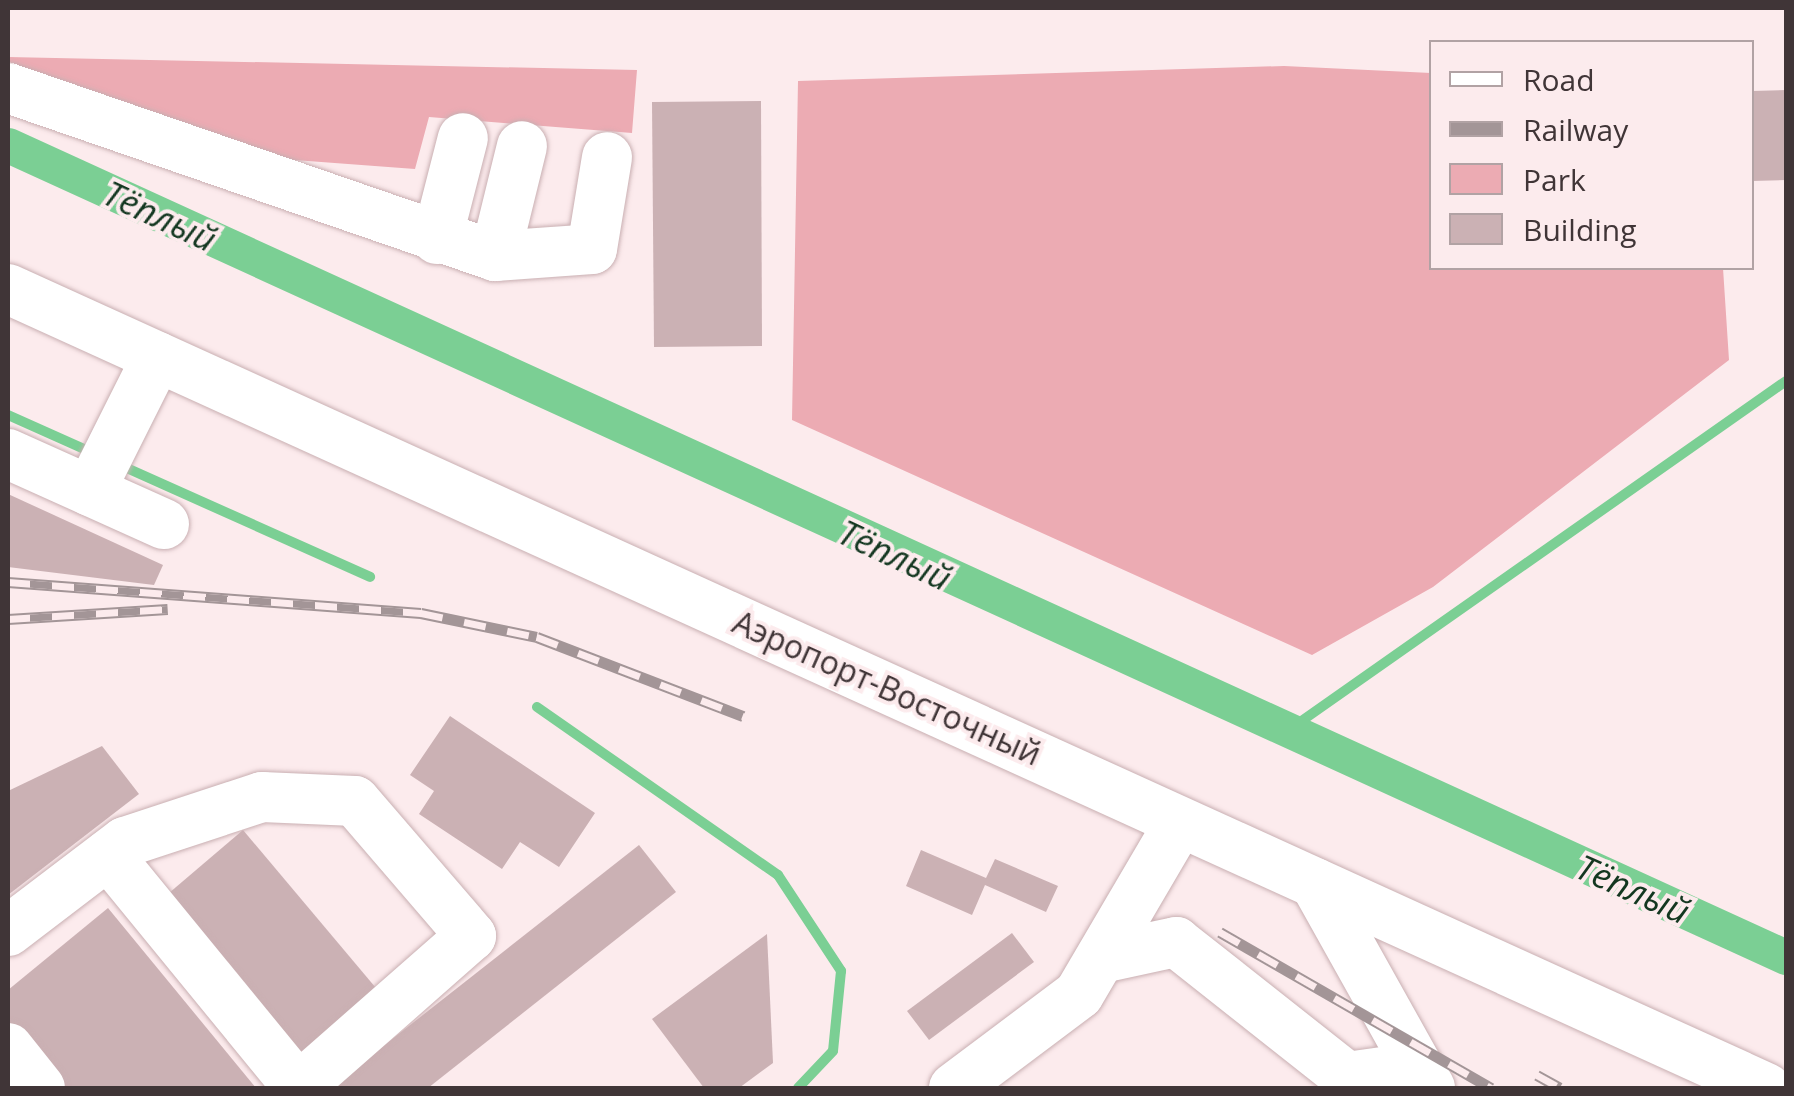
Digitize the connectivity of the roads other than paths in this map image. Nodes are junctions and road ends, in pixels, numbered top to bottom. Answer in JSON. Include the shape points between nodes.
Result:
{"nodes":[{"id":1,"x":8,"y":88,"type":"edge"},
{"id":2,"x":463,"y":138,"type":"dead end"},
{"id":3,"x":522,"y":146,"type":"dead end"},
{"id":4,"x":607,"y":158,"type":"dead end"},
{"id":5,"x":437,"y":239,"type":"junction"},
{"id":6,"x":496,"y":256,"type":"junction"},
{"id":7,"x":8,"y":289,"type":"edge"},
{"id":8,"x":158,"y":356,"type":"junction"},
{"id":9,"x":8,"y":454,"type":"edge"},
{"id":10,"x":90,"y":491,"type":"junction"},
{"id":11,"x":164,"y":524,"type":"dead end"},
{"id":12,"x":1180,"y":822,"type":"junction"},
{"id":13,"x":108,"y":855,"type":"junction"},
{"id":14,"x":1314,"y":882,"type":"junction"},
{"id":15,"x":8,"y":930,"type":"edge"},
{"id":16,"x":1106,"y":957,"type":"junction"},
{"id":17,"x":8,"y":1048,"type":"edge"},
{"id":18,"x":1424,"y":1078,"type":"edge"},
{"id":19,"x":40,"y":1088,"type":"edge"},
{"id":20,"x":298,"y":1088,"type":"edge"},
{"id":21,"x":954,"y":1088,"type":"edge"},
{"id":22,"x":1766,"y":1088,"type":"edge"}],
"edges":[{"from":1,"to":5,"type":"street"},
{"from":2,"to":5,"type":"street"},
{"from":3,"to":6,"type":"street"},
{"from":4,"to":6,"type":"street","via":[[592,249]]},
{"from":5,"to":6,"type":"street"},
{"from":7,"to":8,"type":"street","name":"Аэропорт-Восточный"},
{"from":8,"to":10,"type":"street"},
{"from":8,"to":12,"type":"street","name":"Аэропорт-Восточный"},
{"from":9,"to":10,"type":"street"},
{"from":10,"to":11,"type":"street"},
{"from":12,"to":14,"type":"street","name":"Аэропорт-Восточный"},
{"from":12,"to":16,"type":"street"},
{"from":13,"to":15,"type":"street"},
{"from":13,"to":20,"type":"street"},
{"from":13,"to":20,"type":"street","via":[[262,797],[355,801],[471,936]]},
{"from":14,"to":18,"type":"street"},
{"from":14,"to":22,"type":"street","name":"Аэропорт-Восточный"},
{"from":16,"to":18,"type":"street","via":[[1176,942],[1347,1077]]},
{"from":16,"to":21,"type":"street","via":[[1079,994]]},
{"from":17,"to":19,"type":"street"}]}
